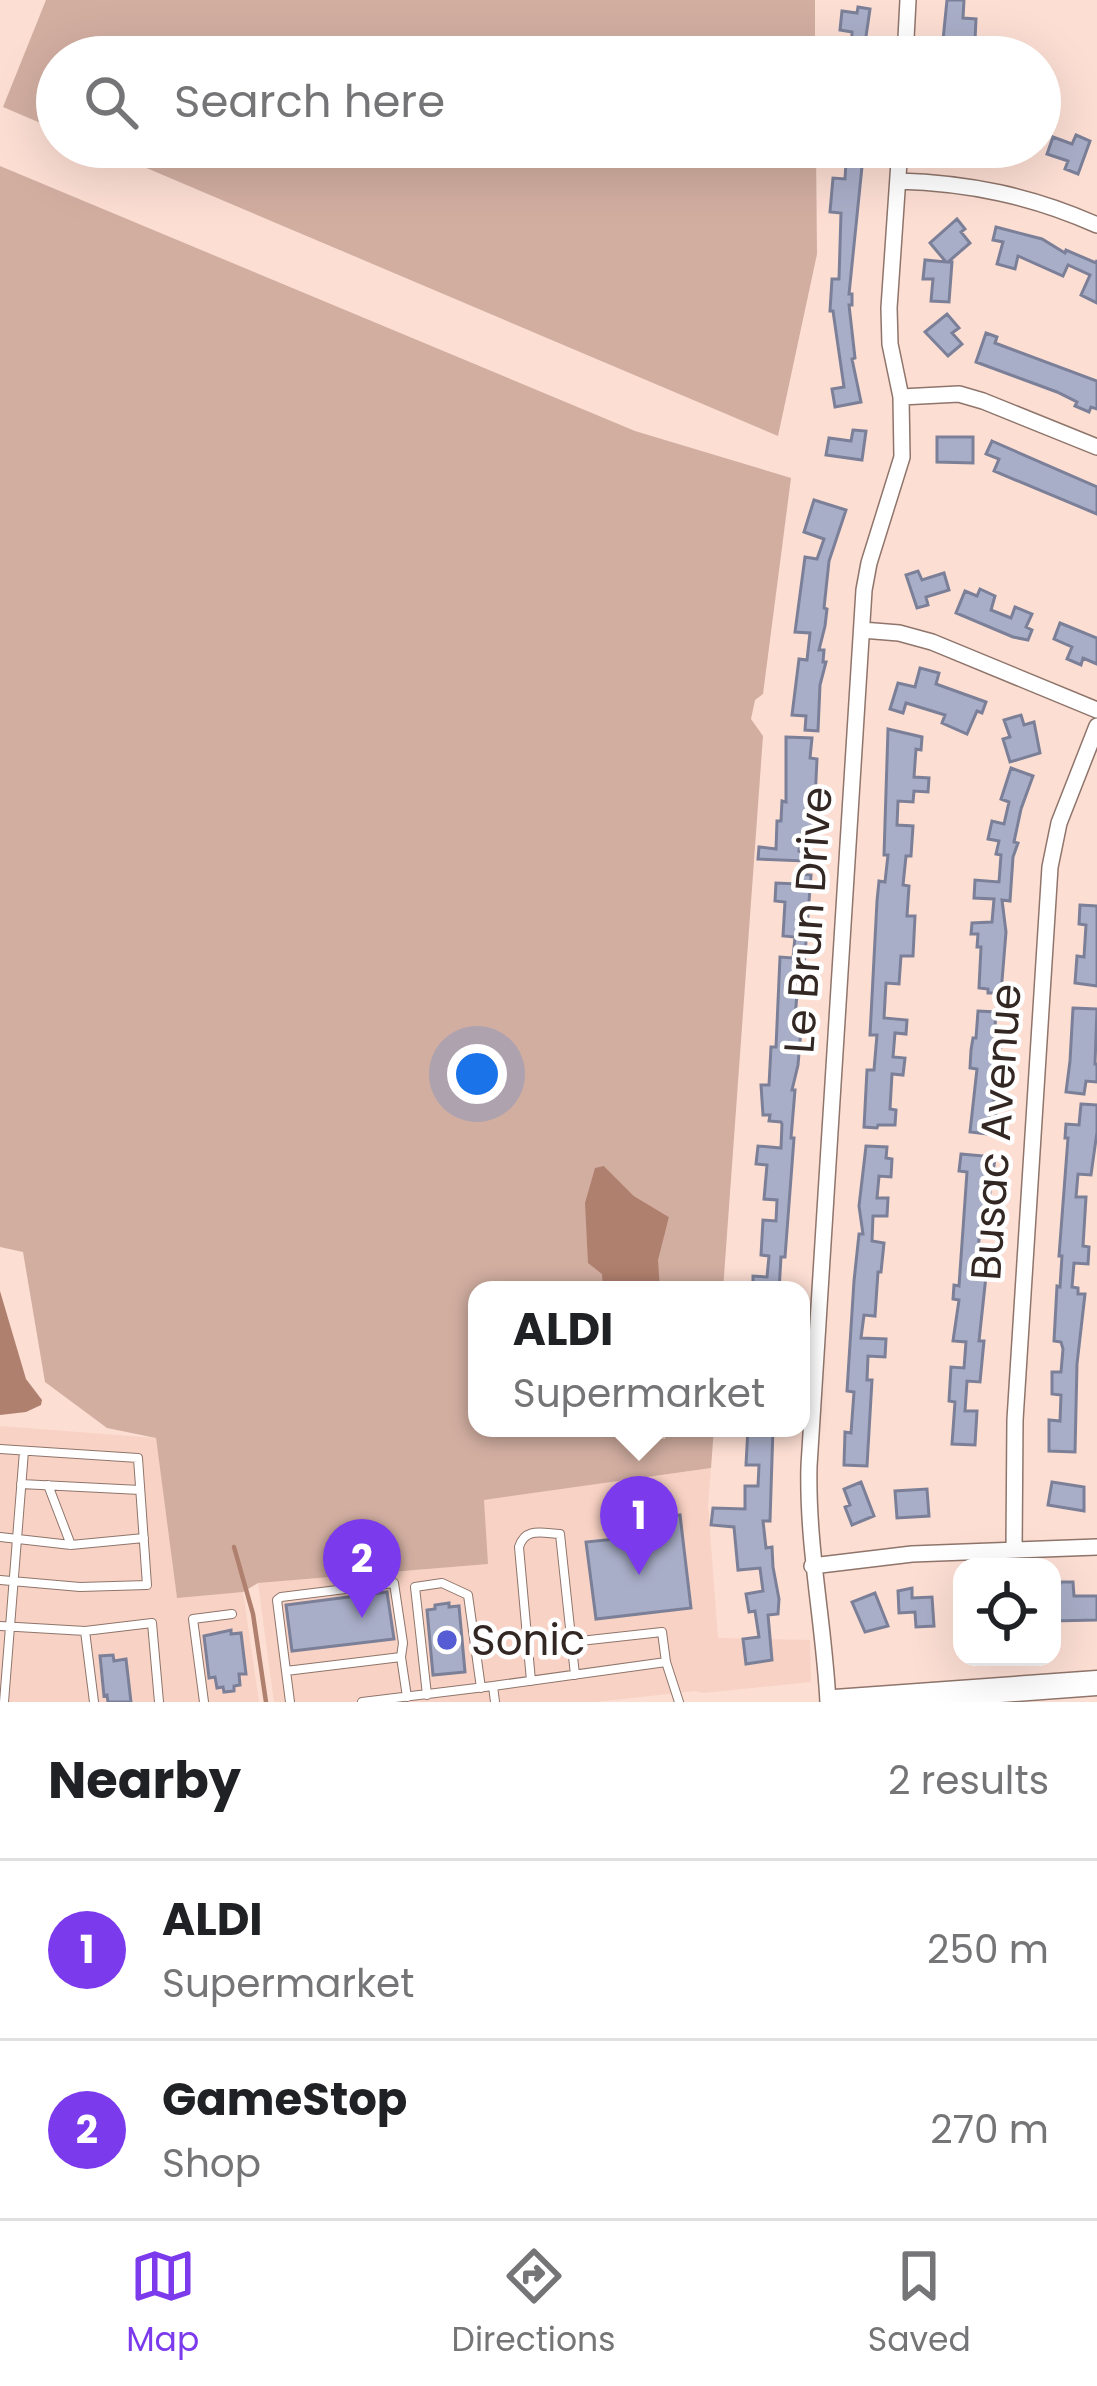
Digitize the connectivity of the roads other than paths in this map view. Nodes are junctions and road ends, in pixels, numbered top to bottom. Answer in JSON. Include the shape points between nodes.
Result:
{"nodes":[{"id":1,"x":908,"y":0,"type":"edge"},
{"id":2,"x":906,"y":36,"type":"edge"},
{"id":3,"x":899,"y":168,"type":"edge"},
{"id":4,"x":898,"y":181,"type":"junction"},
{"id":5,"x":1097,"y":225,"type":"edge"},
{"id":6,"x":901,"y":397,"type":"junction"},
{"id":7,"x":1097,"y":447,"type":"edge"},
{"id":8,"x":862,"y":630,"type":"junction"},
{"id":9,"x":1097,"y":710,"type":"edge"},
{"id":10,"x":1097,"y":726,"type":"edge"},
{"id":11,"x":0,"y":1449,"type":"edge"},
{"id":12,"x":24,"y":1451,"type":"junction"},
{"id":13,"x":21,"y":1484,"type":"junction"},
{"id":14,"x":48,"y":1485,"type":"junction"},
{"id":15,"x":140,"y":1490,"type":"junction"},
{"id":16,"x":0,"y":1537,"type":"edge"},
{"id":17,"x":17,"y":1537,"type":"junction"},
{"id":18,"x":144,"y":1538,"type":"junction"},
{"id":19,"x":71,"y":1545,"type":"junction"},
{"id":20,"x":1097,"y":1547,"type":"edge"},
{"id":21,"x":1014,"y":1550,"type":"junction"},
{"id":22,"x":812,"y":1566,"type":"junction"},
{"id":23,"x":0,"y":1580,"type":"edge"},
{"id":24,"x":14,"y":1581,"type":"junction"},
{"id":25,"x":232,"y":1614,"type":"dead end"},
{"id":26,"x":6,"y":1627,"type":"edge"},
{"id":27,"x":86,"y":1631,"type":"junction"},
{"id":28,"x":571,"y":1642,"type":"junction"},
{"id":29,"x":401,"y":1657,"type":"junction"},
{"id":30,"x":666,"y":1662,"type":"junction"},
{"id":31,"x":286,"y":1671,"type":"junction"},
{"id":32,"x":574,"y":1675,"type":"junction"},
{"id":33,"x":531,"y":1681,"type":"junction"},
{"id":34,"x":1097,"y":1683,"type":"edge"},
{"id":35,"x":487,"y":1687,"type":"junction"},
{"id":36,"x":427,"y":1695,"type":"junction"},
{"id":37,"x":407,"y":1697,"type":"junction"},
{"id":38,"x":4,"y":1702,"type":"edge"},
{"id":39,"x":94,"y":1702,"type":"edge"},
{"id":40,"x":159,"y":1702,"type":"edge"},
{"id":41,"x":204,"y":1702,"type":"edge"},
{"id":42,"x":290,"y":1702,"type":"edge"},
{"id":43,"x":362,"y":1702,"type":"edge"},
{"id":44,"x":495,"y":1702,"type":"edge"},
{"id":45,"x":679,"y":1702,"type":"edge"},
{"id":46,"x":832,"y":1702,"type":"edge"}],
"edges":[{"from":1,"to":2,"type":"street"},
{"from":3,"to":4,"type":"street","name":"Le Brun Drive"},
{"from":4,"to":5,"type":"street","via":[[998,190]]},
{"from":4,"to":6,"type":"street","name":"Le Brun Drive","via":[[889,308]]},
{"from":6,"to":7,"type":"street","via":[[982,400]]},
{"from":6,"to":8,"type":"street","name":"Le Brun Drive","via":[[902,457],[869,563]]},
{"from":8,"to":9,"type":"street","via":[[932,642]]},
{"from":8,"to":22,"type":"street","name":"Le Brun Drive","via":[[809,1466]]},
{"from":10,"to":21,"type":"street","name":"Busac Avenue","via":[[1050,867]]},
{"from":11,"to":12,"type":"lane"},
{"from":12,"to":13,"type":"lane"},
{"from":12,"to":15,"type":"lane","via":[[138,1458]]},
{"from":13,"to":14,"type":"lane"},
{"from":13,"to":17,"type":"lane"},
{"from":14,"to":15,"type":"lane"},
{"from":14,"to":19,"type":"lane"},
{"from":15,"to":18,"type":"lane"},
{"from":16,"to":17,"type":"lane"},
{"from":17,"to":19,"type":"lane"},
{"from":17,"to":24,"type":"lane"},
{"from":18,"to":19,"type":"lane"},
{"from":18,"to":24,"type":"lane","via":[[147,1585]]},
{"from":20,"to":21,"type":"street"},
{"from":21,"to":22,"type":"street"},
{"from":22,"to":46,"type":"street","name":"Le Brun Drive"},
{"from":23,"to":24,"type":"lane"},
{"from":24,"to":26,"type":"lane"},
{"from":25,"to":41,"type":"lane","via":[[193,1619]]},
{"from":26,"to":27,"type":"lane"},
{"from":26,"to":38,"type":"lane"},
{"from":27,"to":39,"type":"lane"},
{"from":27,"to":40,"type":"lane","via":[[152,1623]]},
{"from":28,"to":30,"type":"lane","via":[[662,1632]]},
{"from":28,"to":32,"type":"lane"},
{"from":28,"to":33,"type":"lane","via":[[560,1534],[529,1532],[519,1547]]},
{"from":29,"to":31,"type":"lane"},
{"from":29,"to":31,"type":"lane","via":[[394,1583],[280,1597]]},
{"from":29,"to":37,"type":"lane"},
{"from":30,"to":32,"type":"lane"},
{"from":30,"to":45,"type":"lane"},
{"from":31,"to":42,"type":"lane"},
{"from":32,"to":33,"type":"lane"},
{"from":33,"to":35,"type":"lane"},
{"from":34,"to":46,"type":"main road"},
{"from":35,"to":36,"type":"lane"},
{"from":35,"to":36,"type":"lane","via":[[469,1594],[442,1583],[415,1587]]},
{"from":35,"to":44,"type":"lane"},
{"from":36,"to":37,"type":"lane"},
{"from":37,"to":43,"type":"lane"}]}
